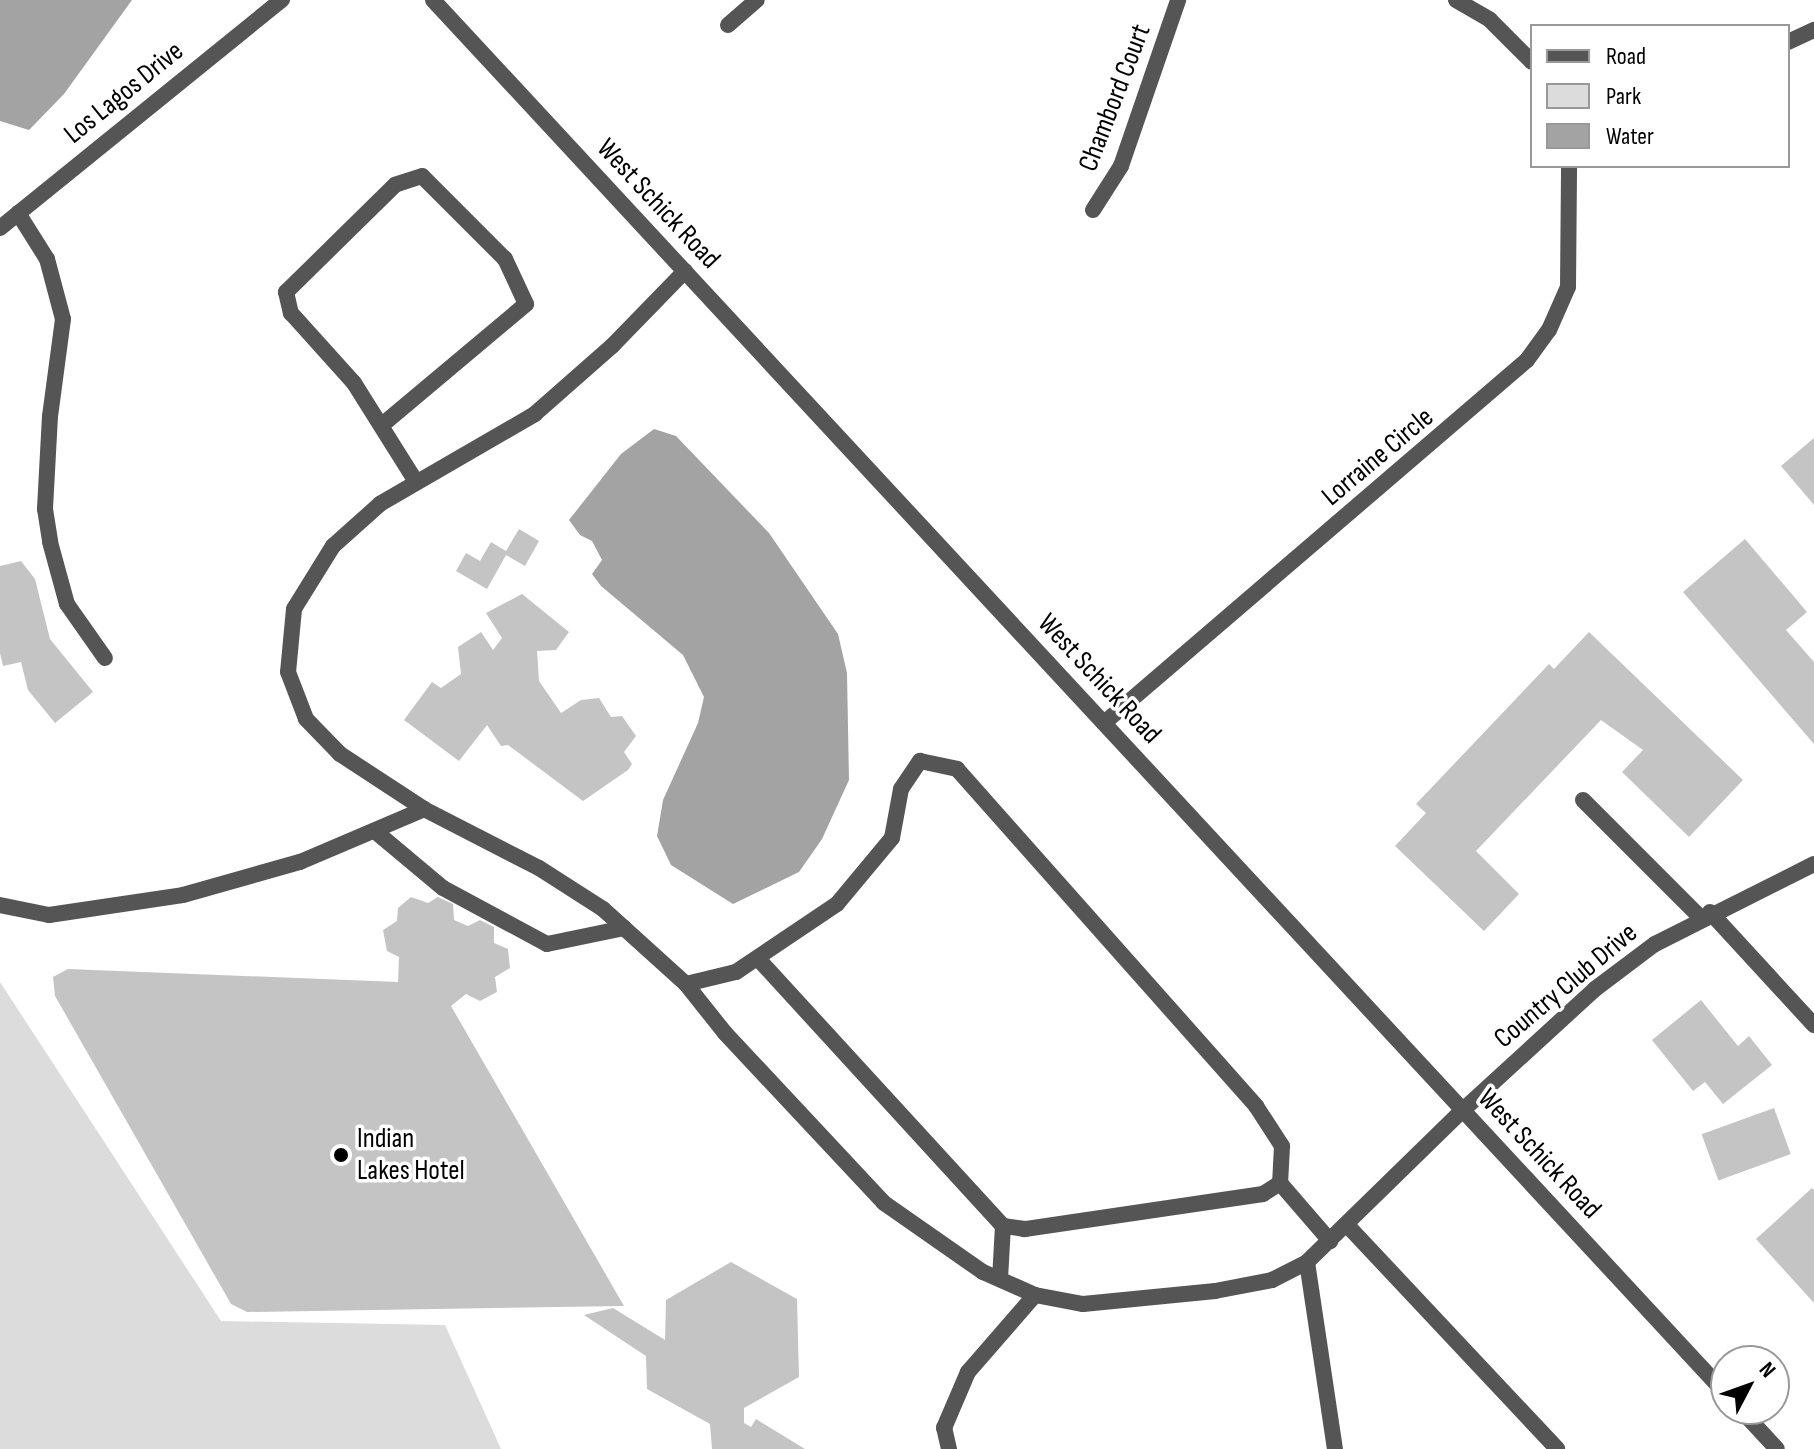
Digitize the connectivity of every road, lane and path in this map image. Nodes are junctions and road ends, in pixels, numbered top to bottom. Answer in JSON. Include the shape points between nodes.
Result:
{"nodes":[{"id":1,"x":282,"y":0,"type":"edge"},
{"id":2,"x":433,"y":0,"type":"edge"},
{"id":3,"x":757,"y":0,"type":"edge"},
{"id":4,"x":1178,"y":0,"type":"edge"},
{"id":5,"x":1456,"y":0,"type":"edge"},
{"id":6,"x":728,"y":25,"type":"dead end"},
{"id":7,"x":1814,"y":30,"type":"edge"},
{"id":8,"x":1790,"y":41,"type":"edge"},
{"id":9,"x":1530,"y":60,"type":"edge"},
{"id":10,"x":1569,"y":168,"type":"edge"},
{"id":11,"x":1093,"y":210,"type":"dead end"},
{"id":12,"x":18,"y":213,"type":"junction"},
{"id":13,"x":0,"y":228,"type":"edge"},
{"id":14,"x":685,"y":271,"type":"junction"},
{"id":15,"x":382,"y":425,"type":"junction"},
{"id":16,"x":416,"y":482,"type":"junction"},
{"id":17,"x":105,"y":658,"type":"dead end"},
{"id":18,"x":1104,"y":723,"type":"junction"},
{"id":19,"x":1583,"y":800,"type":"dead end"},
{"id":20,"x":424,"y":809,"type":"junction"},
{"id":21,"x":376,"y":832,"type":"junction"},
{"id":22,"x":1814,"y":864,"type":"edge"},
{"id":23,"x":0,"y":905,"type":"edge"},
{"id":24,"x":1705,"y":915,"type":"junction"},
{"id":25,"x":624,"y":928,"type":"junction"},
{"id":26,"x":758,"y":959,"type":"junction"},
{"id":27,"x":686,"y":984,"type":"junction"},
{"id":28,"x":1814,"y":1025,"type":"edge"},
{"id":29,"x":1463,"y":1110,"type":"junction"},
{"id":30,"x":1280,"y":1183,"type":"junction"},
{"id":31,"x":1347,"y":1225,"type":"junction"},
{"id":32,"x":1003,"y":1226,"type":"junction"},
{"id":33,"x":1330,"y":1241,"type":"junction"},
{"id":34,"x":1307,"y":1262,"type":"junction"},
{"id":35,"x":1000,"y":1279,"type":"junction"},
{"id":36,"x":1035,"y":1295,"type":"junction"},
{"id":37,"x":1710,"y":1377,"type":"edge"},
{"id":38,"x":1755,"y":1425,"type":"edge"},
{"id":39,"x":944,"y":1428,"type":"junction"},
{"id":40,"x":935,"y":1449,"type":"edge"},
{"id":41,"x":949,"y":1449,"type":"edge"},
{"id":42,"x":1335,"y":1449,"type":"edge"},
{"id":43,"x":1557,"y":1449,"type":"edge"},
{"id":44,"x":1777,"y":1449,"type":"edge"}],
"edges":[{"from":1,"to":12,"type":"street","name":"Los Lagos Drive"},
{"from":2,"to":14,"type":"street","name":"West Schick Road"},
{"from":3,"to":6,"type":"street"},
{"from":4,"to":11,"type":"street","name":"Chambord Court","via":[[1121,166]]},
{"from":5,"to":9,"type":"street","via":[[1490,20]]},
{"from":7,"to":8,"type":"street"},
{"from":10,"to":18,"type":"street","name":"Lorraine Circle","via":[[1568,287],[1549,330],[1527,360]]},
{"from":12,"to":13,"type":"street","name":"Los Lagos Drive"},
{"from":12,"to":17,"type":"street","via":[[47,259],[63,319],[50,416],[45,509],[50,542],[67,604]]},
{"from":14,"to":16,"type":"street","name":"Country Club Drive","via":[[535,414]]},
{"from":14,"to":18,"type":"street","name":"West Schick Road"},
{"from":15,"to":15,"type":"street","via":[[354,383],[291,313],[286,292],[395,185],[422,176],[505,259],[526,304]]},
{"from":15,"to":16,"type":"street"},
{"from":16,"to":20,"type":"street","name":"Country Club Drive","via":[[380,504],[333,546],[294,609],[288,672],[314,728],[340,754]]},
{"from":18,"to":29,"type":"street","name":"West Schick Road"},
{"from":19,"to":24,"type":"street"},
{"from":20,"to":21,"type":"street"},
{"from":20,"to":25,"type":"street","name":"Country Club Drive","via":[[539,868]]},
{"from":21,"to":23,"type":"street","via":[[300,862],[183,895],[49,915]]},
{"from":21,"to":25,"type":"street","via":[[443,888],[547,944]]},
{"from":22,"to":24,"type":"street","name":"Country Club Drive"},
{"from":24,"to":28,"type":"street"},
{"from":24,"to":29,"type":"street","name":"Country Club Drive","via":[[1595,989]]},
{"from":25,"to":27,"type":"street","name":"Country Club Drive"},
{"from":26,"to":27,"type":"street","via":[[736,972]]},
{"from":26,"to":30,"type":"street","via":[[837,904],[892,838],[901,789],[920,761],[957,769],[1256,1106],[1282,1146]]},
{"from":26,"to":32,"type":"street"},
{"from":27,"to":35,"type":"street","name":"Country Club Drive","via":[[884,1203]]},
{"from":29,"to":31,"type":"street","name":"Country Club Drive"},
{"from":29,"to":37,"type":"street","name":"West Schick Road"},
{"from":30,"to":32,"type":"street","via":[[1263,1194],[1025,1229]]},
{"from":30,"to":33,"type":"street"},
{"from":31,"to":33,"type":"street","name":"Country Club Drive"},
{"from":31,"to":43,"type":"street"},
{"from":32,"to":35,"type":"street"},
{"from":33,"to":34,"type":"street","name":"Country Club Drive"},
{"from":34,"to":36,"type":"street","name":"Country Club Drive","via":[[1272,1280],[1215,1291],[1083,1304]]},
{"from":34,"to":42,"type":"street"},
{"from":35,"to":36,"type":"street","name":"Country Club Drive"},
{"from":36,"to":39,"type":"street","via":[[968,1372]]},
{"from":38,"to":44,"type":"street"},
{"from":39,"to":40,"type":"street"},
{"from":39,"to":41,"type":"street"}]}
